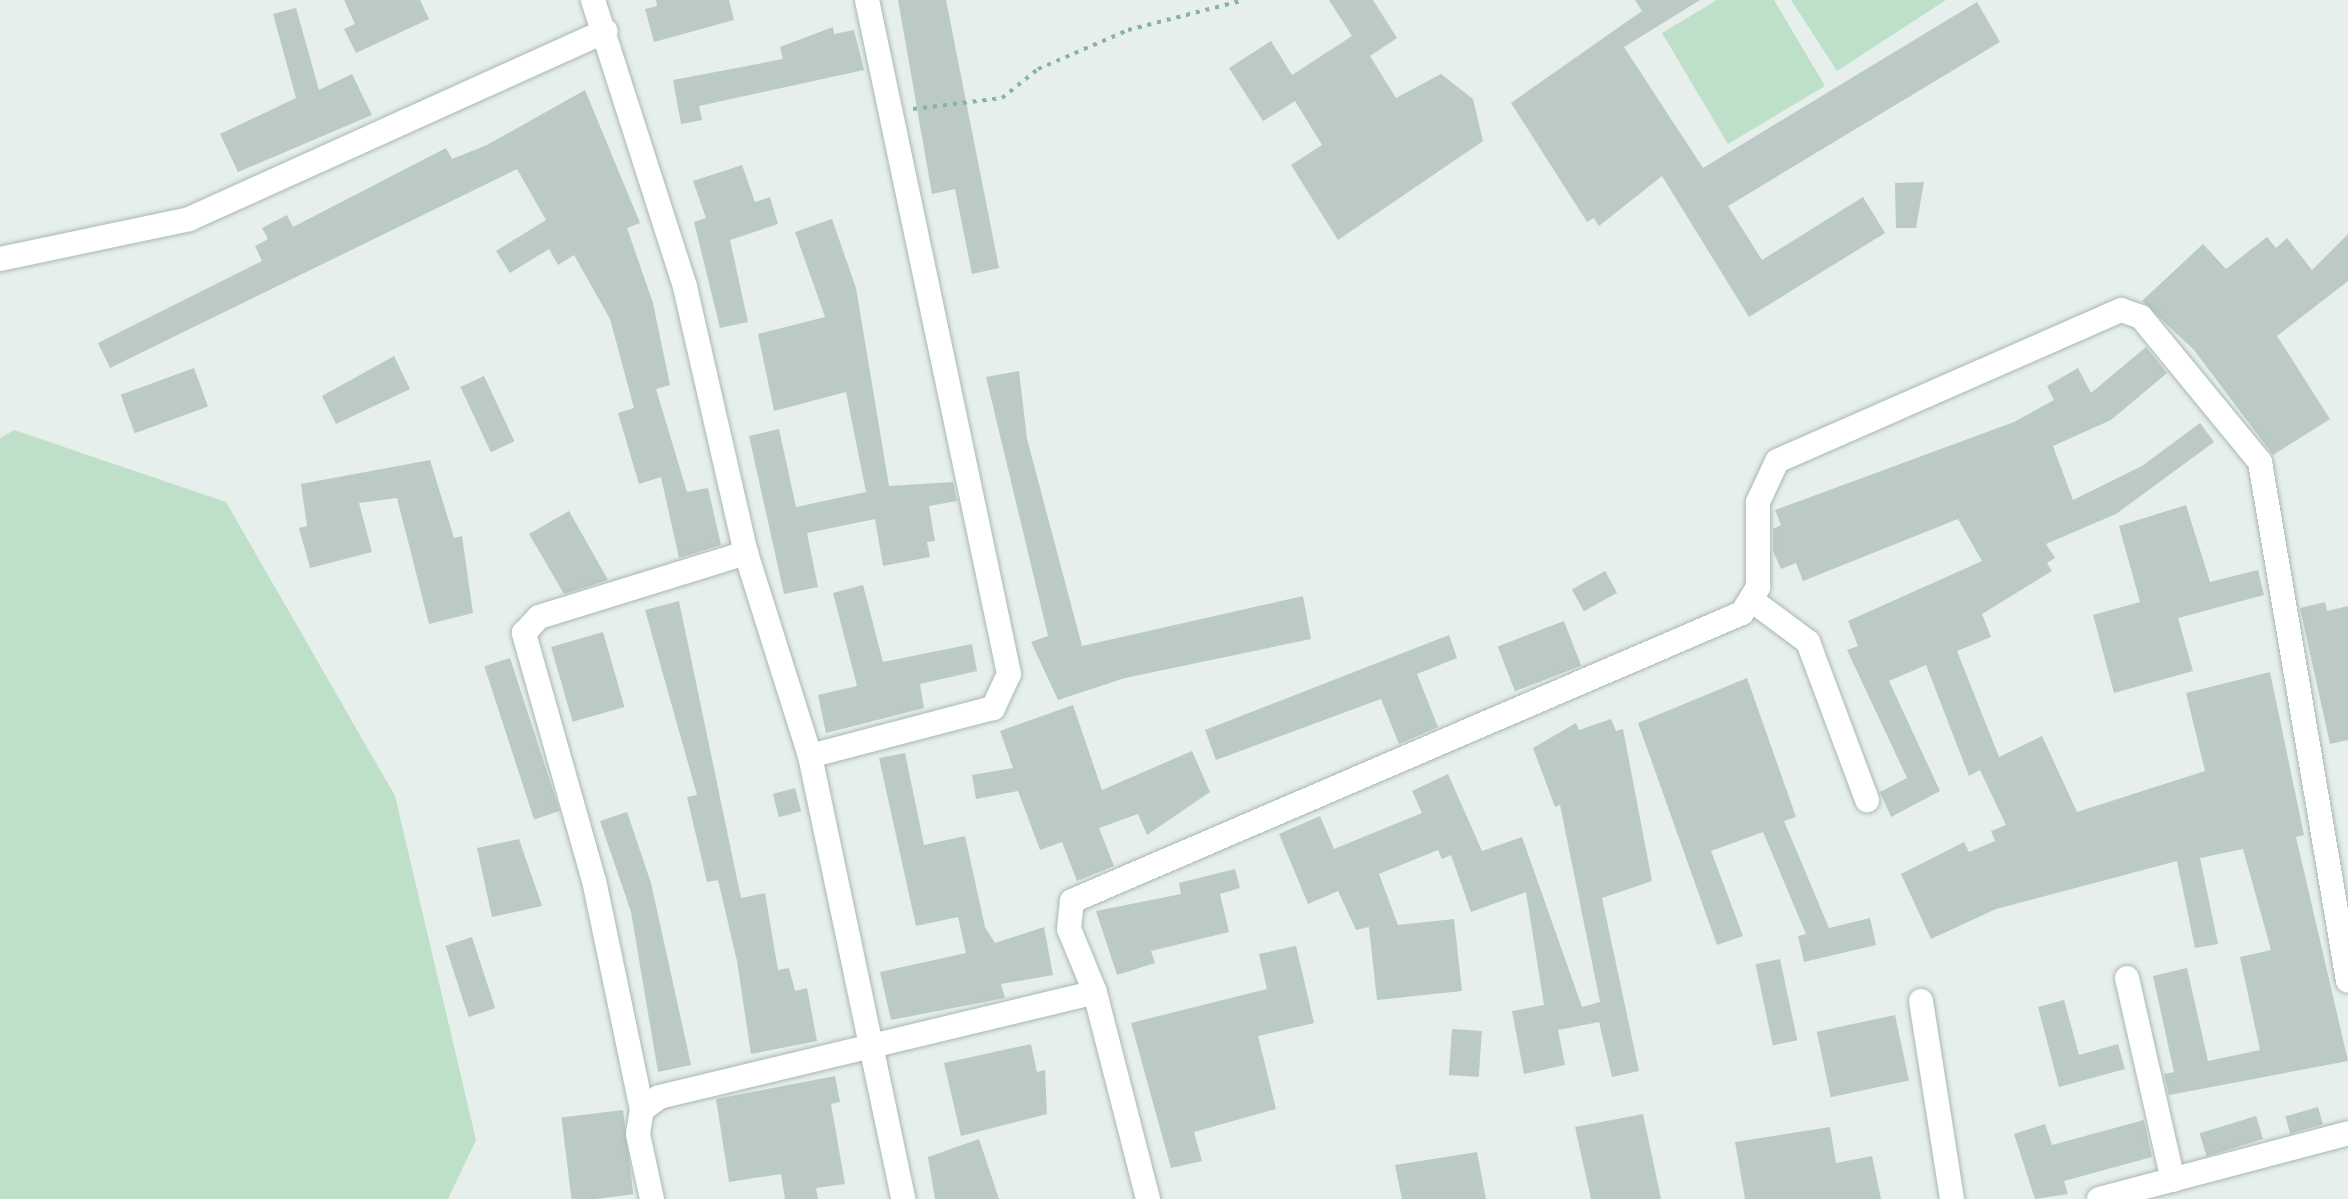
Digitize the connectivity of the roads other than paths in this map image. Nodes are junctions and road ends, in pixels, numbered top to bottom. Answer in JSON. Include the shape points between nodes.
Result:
{"nodes":[{"id":1,"x":593,"y":0,"type":"edge"},
{"id":2,"x":867,"y":0,"type":"edge"},
{"id":3,"x":606,"y":31,"type":"junction"},
{"id":4,"x":0,"y":259,"type":"edge"},
{"id":5,"x":746,"y":553,"type":"junction"},
{"id":6,"x":1753,"y":601,"type":"junction"},
{"id":7,"x":810,"y":756,"type":"junction"},
{"id":8,"x":1867,"y":800,"type":"dead end"},
{"id":9,"x":2127,"y":978,"type":"dead end"},
{"id":10,"x":2348,"y":981,"type":"edge"},
{"id":11,"x":1095,"y":992,"type":"junction"},
{"id":12,"x":1921,"y":1001,"type":"dead end"},
{"id":13,"x":874,"y":1040,"type":"junction"},
{"id":14,"x":642,"y":1110,"type":"junction"},
{"id":15,"x":2348,"y":1133,"type":"edge"},
{"id":16,"x":2173,"y":1180,"type":"junction"},
{"id":17,"x":652,"y":1199,"type":"edge"},
{"id":18,"x":903,"y":1199,"type":"edge"},
{"id":19,"x":1148,"y":1199,"type":"edge"},
{"id":20,"x":1952,"y":1199,"type":"edge"},
{"id":21,"x":2099,"y":1199,"type":"edge"}],
"edges":[{"from":1,"to":3,"type":"street"},
{"from":2,"to":7,"type":"street","via":[[1009,674],[993,708]]},
{"from":3,"to":4,"type":"street","via":[[189,219]]},
{"from":3,"to":5,"type":"street","via":[[685,287]]},
{"from":5,"to":7,"type":"street"},
{"from":5,"to":14,"type":"street","via":[[539,617],[524,633],[594,881]]},
{"from":6,"to":8,"type":"street","via":[[1808,642]]},
{"from":6,"to":10,"type":"street","via":[[1758,502],[1777,461],[2107,313],[2132,311],[2260,462]]},
{"from":6,"to":11,"type":"street","via":[[1742,613],[1090,888],[1072,901],[1069,929]]},
{"from":7,"to":13,"type":"street"},
{"from":9,"to":16,"type":"street"},
{"from":11,"to":13,"type":"street"},
{"from":11,"to":19,"type":"street"},
{"from":12,"to":20,"type":"street"},
{"from":13,"to":14,"type":"street","via":[[659,1097]]},
{"from":13,"to":18,"type":"street"},
{"from":14,"to":17,"type":"street","via":[[638,1134]]},
{"from":15,"to":16,"type":"street"},
{"from":16,"to":21,"type":"street"}]}
